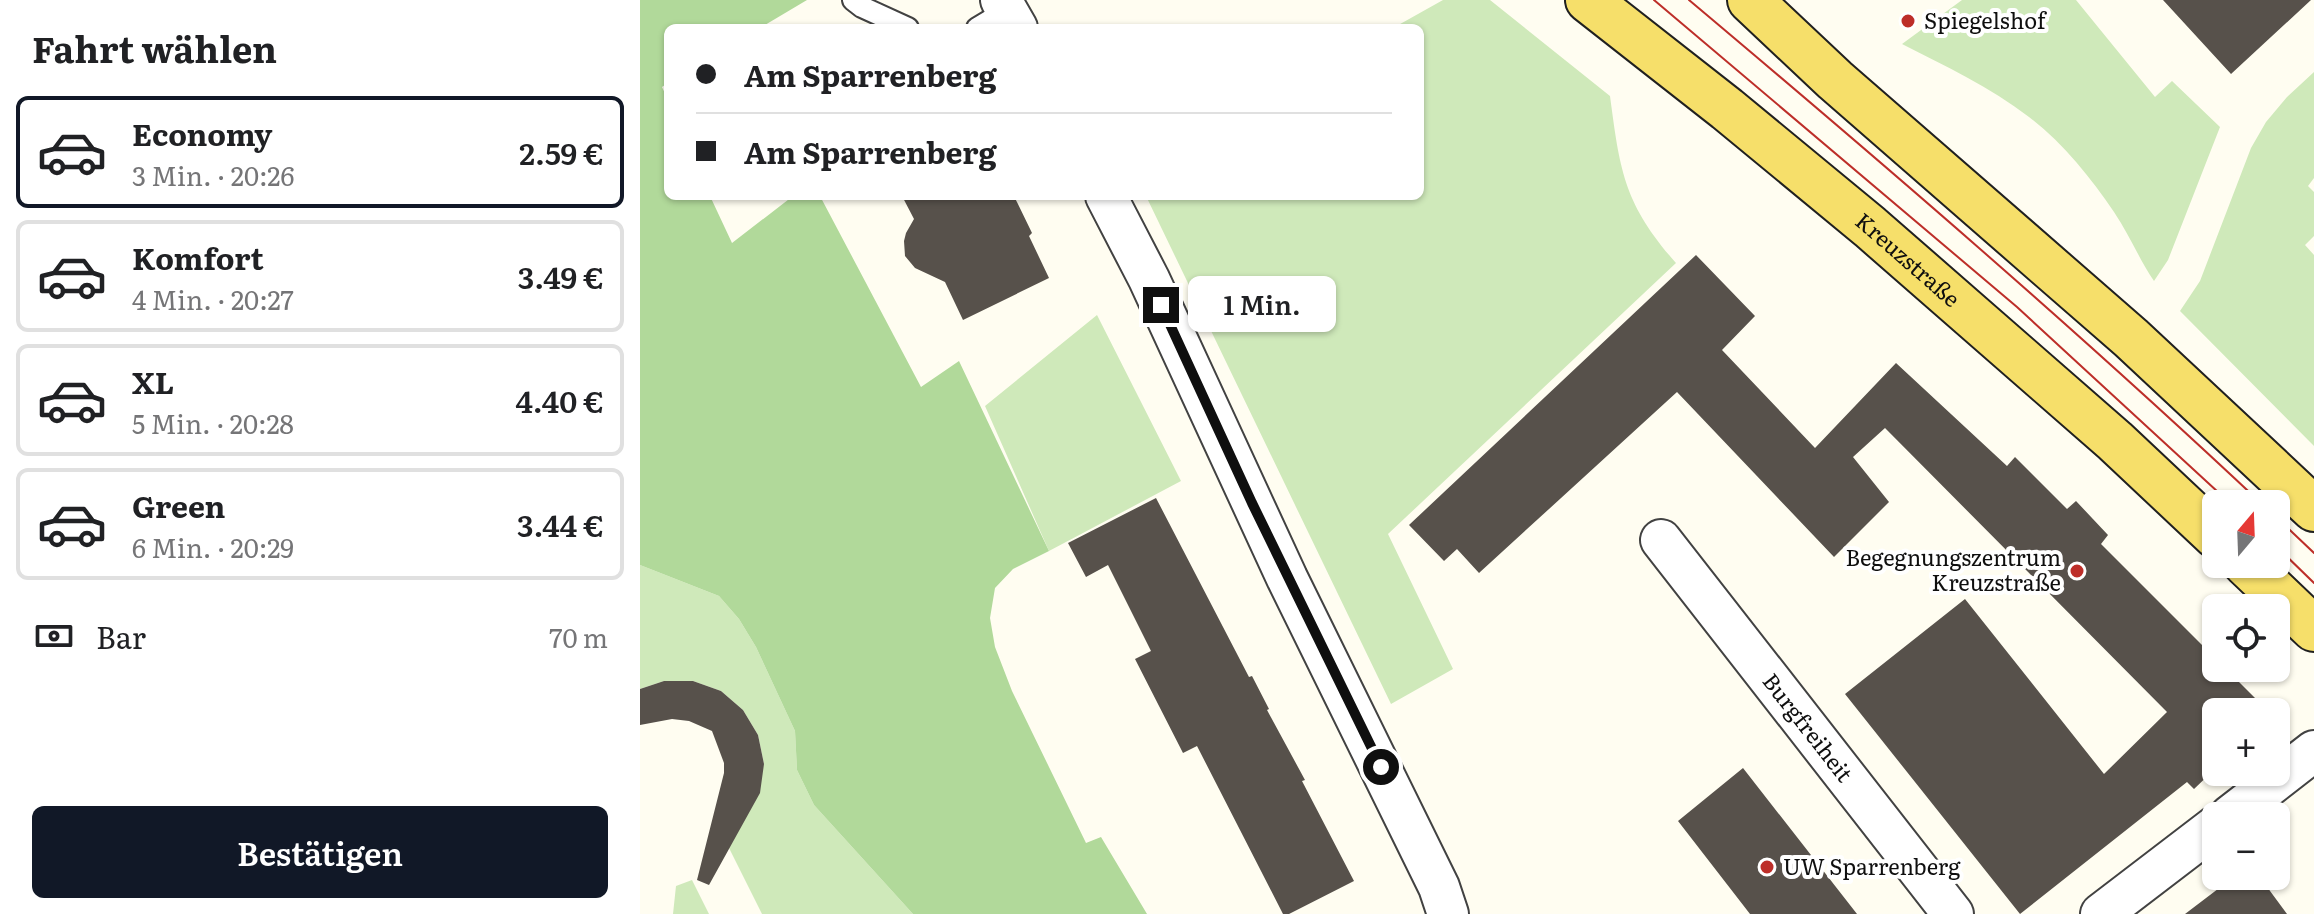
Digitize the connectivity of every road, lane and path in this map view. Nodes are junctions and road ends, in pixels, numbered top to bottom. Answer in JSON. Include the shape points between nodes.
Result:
{"nodes":[{"id":1,"x":853,"y":0,"type":"edge"},
{"id":2,"x":1588,"y":0,"type":"edge"},
{"id":3,"x":1750,"y":0,"type":"edge"},
{"id":4,"x":899,"y":24,"type":"edge"},
{"id":5,"x":1108,"y":200,"type":"edge"},
{"id":6,"x":2314,"y":509,"type":"edge"},
{"id":7,"x":2202,"y":523,"type":"edge"},
{"id":8,"x":1661,"y":540,"type":"dead end"},
{"id":9,"x":2261,"y":578,"type":"edge"},
{"id":10,"x":2314,"y":629,"type":"edge"},
{"id":11,"x":2314,"y":751,"type":"edge"},
{"id":12,"x":2248,"y":802,"type":"edge"},
{"id":13,"x":2202,"y":837,"type":"edge"},
{"id":14,"x":1448,"y":914,"type":"edge"},
{"id":15,"x":1953,"y":914,"type":"edge"},
{"id":16,"x":2101,"y":914,"type":"edge"}],
"edges":[{"from":1,"to":4,"type":"lane"},
{"from":2,"to":7,"type":"main road","name":"Kreuzstraße","via":[[1859,218]]},
{"from":3,"to":6,"type":"main road","via":[[2131,338]]},
{"from":5,"to":14,"type":"street"},
{"from":8,"to":15,"type":"street","name":"Burgfreiheit"},
{"from":9,"to":10,"type":"main road"},
{"from":11,"to":12,"type":"street"},
{"from":13,"to":16,"type":"street"}]}
